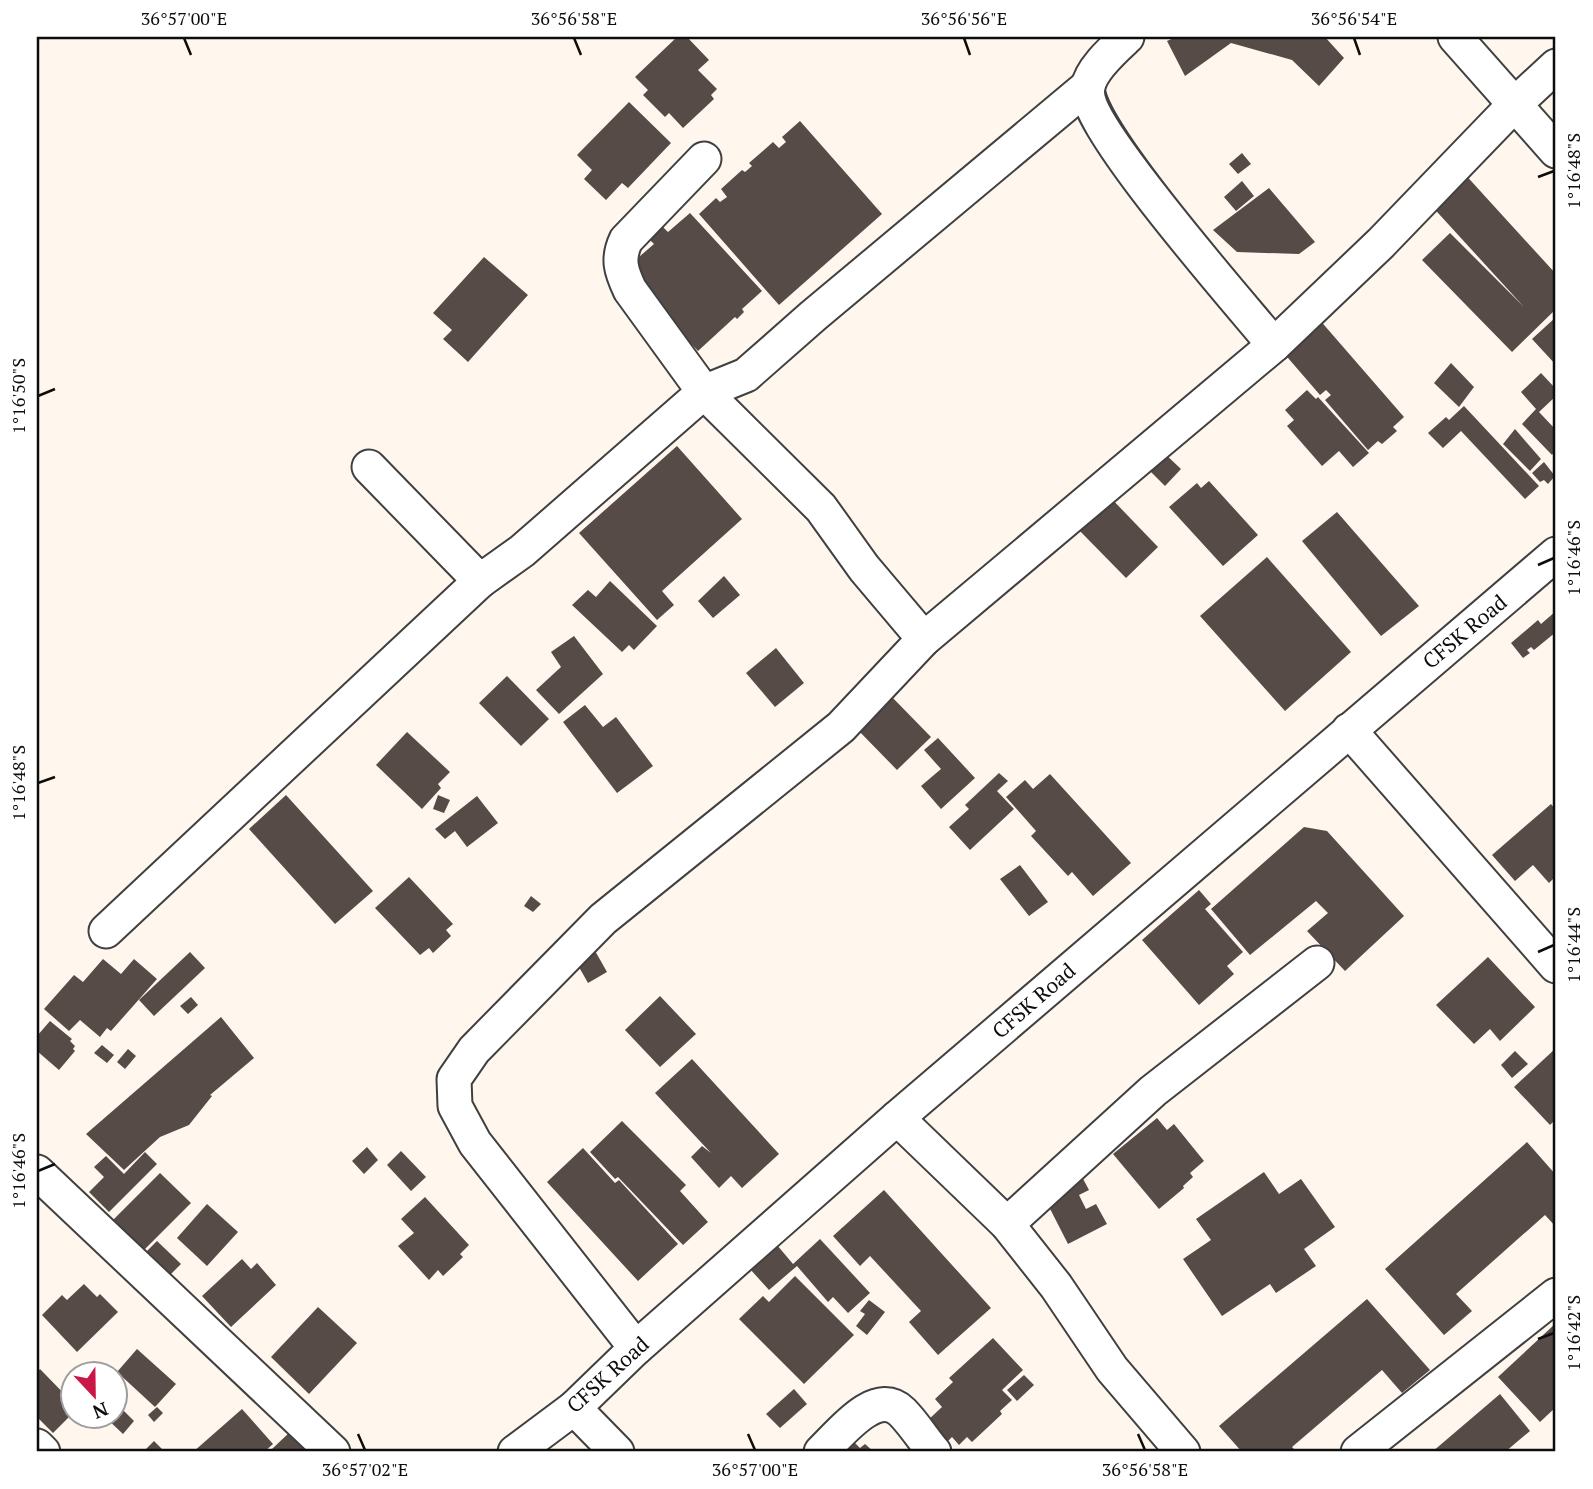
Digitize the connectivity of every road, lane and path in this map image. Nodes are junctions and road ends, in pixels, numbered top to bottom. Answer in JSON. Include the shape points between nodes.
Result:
{"nodes":[{"id":1,"x":1127,"y":37,"type":"edge"},
{"id":2,"x":1455,"y":37,"type":"edge"},
{"id":3,"x":1556,"y":66,"type":"edge"},
{"id":4,"x":1087,"y":87,"type":"junction"},
{"id":5,"x":1514,"y":105,"type":"junction"},
{"id":6,"x":1556,"y":151,"type":"edge"},
{"id":7,"x":704,"y":159,"type":"dead end"},
{"id":8,"x":1274,"y":345,"type":"junction"},
{"id":9,"x":704,"y":392,"type":"junction"},
{"id":10,"x":369,"y":467,"type":"dead end"},
{"id":11,"x":1556,"y":554,"type":"edge"},
{"id":12,"x":480,"y":581,"type":"junction"},
{"id":13,"x":924,"y":639,"type":"junction"},
{"id":14,"x":1349,"y":730,"type":"junction"},
{"id":15,"x":106,"y":932,"type":"dead end"},
{"id":16,"x":1317,"y":962,"type":"dead end"},
{"id":17,"x":1556,"y":966,"type":"edge"},
{"id":18,"x":897,"y":1118,"type":"junction"},
{"id":19,"x":37,"y":1172,"type":"edge"},
{"id":20,"x":1007,"y":1224,"type":"junction"},
{"id":21,"x":1556,"y":1295,"type":"edge"},
{"id":22,"x":636,"y":1348,"type":"junction"},
{"id":23,"x":574,"y":1408,"type":"junction"},
{"id":24,"x":37,"y":1446,"type":"edge"},
{"id":25,"x":43,"y":1452,"type":"edge"},
{"id":26,"x":333,"y":1452,"type":"edge"},
{"id":27,"x":515,"y":1452,"type":"edge"},
{"id":28,"x":617,"y":1452,"type":"edge"},
{"id":29,"x":821,"y":1452,"type":"edge"},
{"id":30,"x":934,"y":1452,"type":"edge"},
{"id":31,"x":1183,"y":1452,"type":"edge"},
{"id":32,"x":1358,"y":1452,"type":"edge"}],
"edges":[{"from":1,"to":4,"type":"street","via":[[1101,62]]},
{"from":2,"to":5,"type":"street"},
{"from":3,"to":5,"type":"street"},
{"from":4,"to":8,"type":"street","via":[[1098,121],[1128,167]]},
{"from":4,"to":9,"type":"street","via":[[746,375]]},
{"from":5,"to":6,"type":"street"},
{"from":5,"to":8,"type":"street","via":[[1381,243]]},
{"from":7,"to":9,"type":"street","via":[[626,240],[619,263],[629,290]]},
{"from":8,"to":13,"type":"street"},
{"from":9,"to":12,"type":"street","via":[[522,551]]},
{"from":9,"to":13,"type":"street","via":[[821,508]]},
{"from":10,"to":12,"type":"street"},
{"from":11,"to":14,"type":"street","name":"CFSK Road"},
{"from":12,"to":15,"type":"street"},
{"from":13,"to":22,"type":"street","via":[[841,727],[603,919],[474,1050],[454,1079],[455,1106],[475,1143]]},
{"from":14,"to":17,"type":"street"},
{"from":14,"to":18,"type":"street","name":"CFSK Road"},
{"from":16,"to":20,"type":"street","via":[[1153,1091]]},
{"from":18,"to":20,"type":"street"},
{"from":18,"to":22,"type":"street","name":"CFSK Road"},
{"from":19,"to":26,"type":"street"},
{"from":20,"to":31,"type":"street","via":[[1112,1369]]},
{"from":21,"to":32,"type":"street"},
{"from":22,"to":23,"type":"street","name":"CFSK Road"},
{"from":23,"to":27,"type":"street","name":"CFSK Road"},
{"from":23,"to":28,"type":"street"},
{"from":24,"to":25,"type":"street"},
{"from":29,"to":30,"type":"street","via":[[867,1409],[885,1404],[900,1410]]}]}
